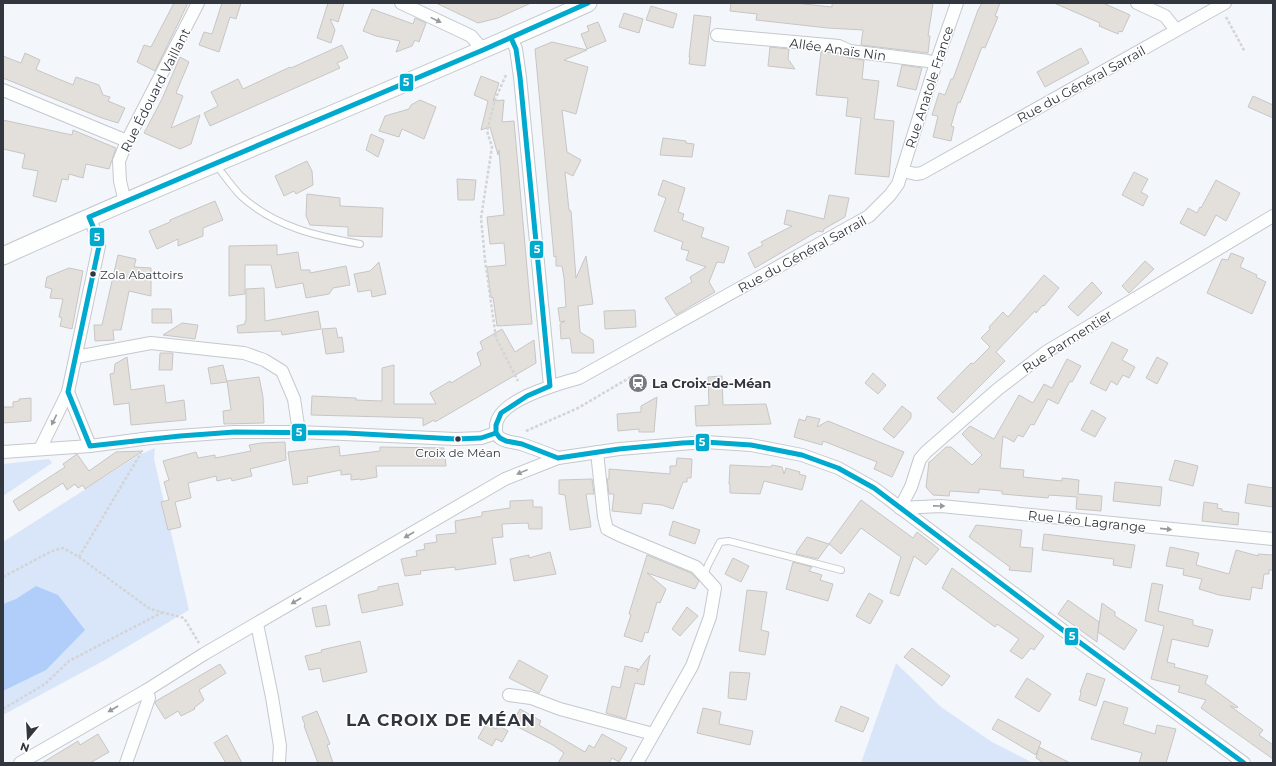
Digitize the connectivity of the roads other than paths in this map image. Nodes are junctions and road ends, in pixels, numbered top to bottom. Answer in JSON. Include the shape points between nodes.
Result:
{"nodes":[{"id":1,"x":198,"y":3,"type":"edge"},
{"id":2,"x":401,"y":3,"type":"edge"},
{"id":3,"x":957,"y":3,"type":"edge"},
{"id":4,"x":1137,"y":3,"type":"edge"},
{"id":5,"x":1223,"y":4,"type":"edge"},
{"id":6,"x":580,"y":5,"type":"edge"},
{"id":7,"x":1176,"y":30,"type":"junction"},
{"id":8,"x":717,"y":35,"type":"dead end"},
{"id":9,"x":511,"y":38,"type":"junction"},
{"id":10,"x":483,"y":50,"type":"junction"},
{"id":11,"x":936,"y":63,"type":"junction"},
{"id":12,"x":3,"y":90,"type":"edge"},
{"id":13,"x":127,"y":141,"type":"junction"},
{"id":14,"x":215,"y":163,"type":"junction"},
{"id":15,"x":902,"y":171,"type":"junction"},
{"id":16,"x":125,"y":202,"type":"junction"},
{"id":17,"x":1273,"y":216,"type":"edge"},
{"id":18,"x":89,"y":217,"type":"junction"},
{"id":19,"x":360,"y":244,"type":"dead end"},
{"id":20,"x":3,"y":256,"type":"edge"},
{"id":21,"x":76,"y":356,"type":"junction"},
{"id":22,"x":550,"y":386,"type":"junction"},
{"id":23,"x":68,"y":392,"type":"junction"},
{"id":24,"x":299,"y":432,"type":"junction"},
{"id":25,"x":496,"y":433,"type":"junction"},
{"id":26,"x":90,"y":446,"type":"junction"},
{"id":27,"x":40,"y":449,"type":"junction"},
{"id":28,"x":3,"y":452,"type":"edge"},
{"id":29,"x":597,"y":452,"type":"junction"},
{"id":30,"x":558,"y":458,"type":"junction"},
{"id":31,"x":900,"y":508,"type":"junction"},
{"id":32,"x":1273,"y":539,"type":"edge"},
{"id":33,"x":841,"y":570,"type":"dead end"},
{"id":34,"x":704,"y":575,"type":"junction"},
{"id":35,"x":258,"y":628,"type":"junction"},
{"id":36,"x":147,"y":690,"type":"junction"},
{"id":37,"x":509,"y":696,"type":"dead end"},
{"id":38,"x":653,"y":734,"type":"junction"},
{"id":39,"x":20,"y":763,"type":"edge"},
{"id":40,"x":126,"y":763,"type":"edge"},
{"id":41,"x":279,"y":763,"type":"edge"},
{"id":42,"x":637,"y":763,"type":"edge"},
{"id":43,"x":1244,"y":763,"type":"edge"}],
"edges":[{"from":1,"to":13,"type":"street","name":"Rue Édouard Vaillant"},
{"from":2,"to":10,"type":"street","one_way":true,"via":[[470,36]]},
{"from":3,"to":11,"type":"street","name":"Rue Anatole France"},
{"from":4,"to":7,"type":"street","via":[[1165,16]]},
{"from":5,"to":7,"type":"street","name":"Rue du Général Sarrail"},
{"from":6,"to":9,"type":"main road"},
{"from":7,"to":15,"type":"street","name":"Rue du Général Sarrail","via":[[922,173]]},
{"from":8,"to":11,"type":"street","name":"Allée Anaïs Nin","via":[[839,46],[850,51]]},
{"from":9,"to":10,"type":"main road"},
{"from":9,"to":22,"type":"street","via":[[516,49],[520,77]]},
{"from":10,"to":14,"type":"main road"},
{"from":11,"to":15,"type":"street","name":"Rue Anatole France"},
{"from":12,"to":13,"type":"street"},
{"from":13,"to":16,"type":"street","name":"Rue Édouard Vaillant","via":[[119,161]]},
{"from":14,"to":16,"type":"main road"},
{"from":14,"to":19,"type":"lane","via":[[241,195],[262,212],[313,235]]},
{"from":15,"to":22,"type":"street","name":"Rue du Général Sarrail","via":[[898,184],[890,195],[869,216],[579,378]]},
{"from":16,"to":18,"type":"main road"},
{"from":17,"to":31,"type":"street","name":"Rue Parmentier","via":[[1052,348],[1021,371],[926,452],[920,459],[911,487]]},
{"from":18,"to":20,"type":"main road"},
{"from":18,"to":21,"type":"street","via":[[99,246]]},
{"from":21,"to":23,"type":"street"},
{"from":21,"to":24,"type":"street","via":[[151,343],[244,353],[264,360],[282,371],[294,399]]},
{"from":22,"to":25,"type":"street","name":"Rue du Général Sarrail","via":[[506,408],[498,418]]},
{"from":23,"to":26,"type":"street"},
{"from":23,"to":27,"type":"street","one_way":true},
{"from":24,"to":25,"type":"street","via":[[456,439],[481,438]]},
{"from":24,"to":26,"type":"street","via":[[204,434]]},
{"from":25,"to":30,"type":"street","via":[[506,441],[522,444]]},
{"from":26,"to":27,"type":"street"},
{"from":27,"to":28,"type":"street"},
{"from":29,"to":30,"type":"street"},
{"from":29,"to":31,"type":"street","via":[[705,442],[751,445],[802,455],[838,468],[874,488]]},
{"from":29,"to":34,"type":"street","via":[[607,529],[696,567]]},
{"from":30,"to":35,"type":"street","one_way":true,"via":[[505,479]]},
{"from":31,"to":32,"type":"street","name":"Rue Léo Lagrange","one_way":true,"via":[[941,506]]},
{"from":31,"to":43,"type":"street"},
{"from":33,"to":34,"type":"lane","via":[[729,541],[720,542]]},
{"from":34,"to":38,"type":"street","via":[[715,588],[710,617],[692,666]]},
{"from":35,"to":36,"type":"street","via":[[204,654]]},
{"from":35,"to":41,"type":"street","via":[[280,746]]},
{"from":36,"to":39,"type":"street","one_way":true},
{"from":36,"to":40,"type":"street","via":[[149,698]]},
{"from":37,"to":38,"type":"street","via":[[531,698],[560,709]]},
{"from":38,"to":42,"type":"street"}]}
